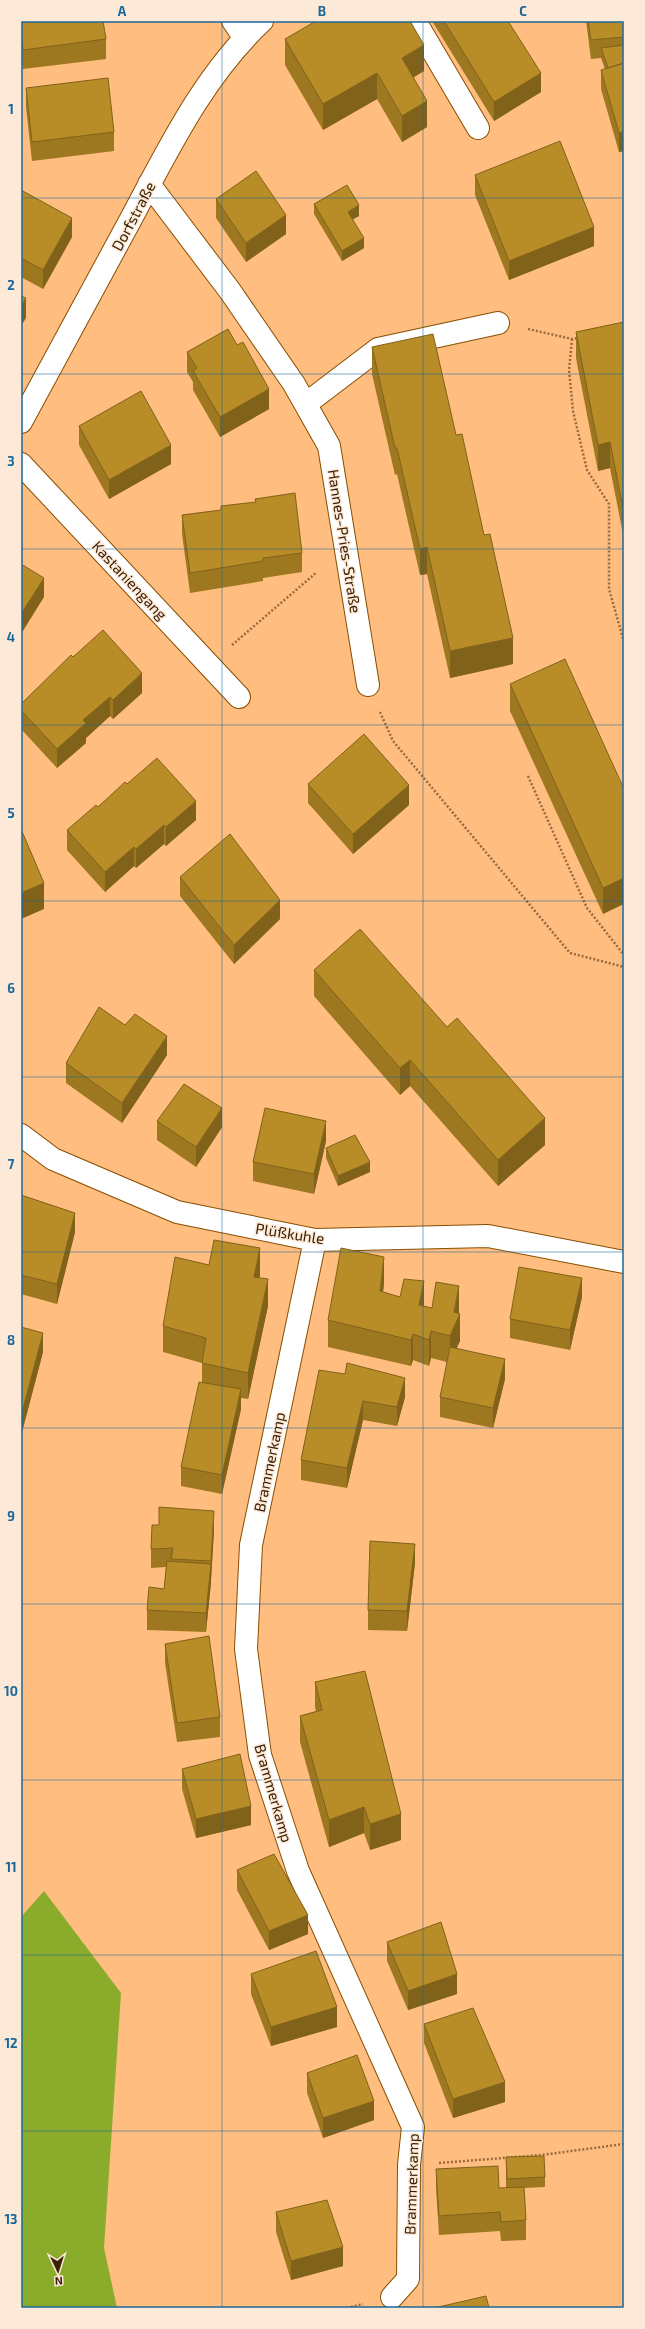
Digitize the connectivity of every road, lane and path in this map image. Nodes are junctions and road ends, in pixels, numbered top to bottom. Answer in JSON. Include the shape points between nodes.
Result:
{"nodes":[{"id":1,"x":262,"y":21,"type":"edge"},
{"id":2,"x":415,"y":21,"type":"edge"},
{"id":3,"x":239,"y":29,"type":"edge"},
{"id":4,"x":478,"y":128,"type":"dead end"},
{"id":5,"x":149,"y":184,"type":"junction"},
{"id":6,"x":498,"y":323,"type":"joint"},
{"id":7,"x":579,"y":338,"type":"edge"},
{"id":8,"x":572,"y":339,"type":"junction"},
{"id":9,"x":307,"y":403,"type":"junction"},
{"id":10,"x":21,"y":422,"type":"edge"},
{"id":11,"x":21,"y":464,"type":"edge"},
{"id":12,"x":345,"y":548,"type":"junction"},
{"id":13,"x":624,"y":642,"type":"edge"},
{"id":14,"x":210,"y":664,"type":"junction"},
{"id":15,"x":368,"y":684,"type":"joint"},
{"id":16,"x":239,"y":697,"type":"dead end"},
{"id":17,"x":528,"y":776,"type":"dead end"},
{"id":18,"x":624,"y":955,"type":"edge"},
{"id":19,"x":624,"y":967,"type":"edge"},
{"id":20,"x":21,"y":1135,"type":"edge"},
{"id":21,"x":315,"y":1240,"type":"junction"},
{"id":22,"x":624,"y":1262,"type":"edge"},
{"id":23,"x":624,"y":2144,"type":"edge"},
{"id":24,"x":409,"y":2165,"type":"junction"},
{"id":25,"x":392,"y":2297,"type":"dead end"}],
"edges":[{"from":1,"to":3,"type":"street","name":"Dorfstraße"},
{"from":2,"to":4,"type":"street"},
{"from":3,"to":5,"type":"street","name":"Dorfstraße"},
{"from":5,"to":9,"type":"street","name":"Hannes-Pries-Straße","via":[[230,291]]},
{"from":5,"to":10,"type":"street","name":"Dorfstraße"},
{"from":6,"to":8,"type":"path"},
{"from":6,"to":9,"type":"street","via":[[378,349]]},
{"from":7,"to":8,"type":"path"},
{"from":8,"to":13,"type":"path","via":[[569,370],[573,411],[587,470],[609,504],[610,589]]},
{"from":9,"to":12,"type":"street","name":"Hannes-Pries-Straße","via":[[330,446]]},
{"from":11,"to":14,"type":"street","name":"Kastaniengang"},
{"from":12,"to":14,"type":"path"},
{"from":12,"to":15,"type":"street","name":"Hannes-Pries-Straße"},
{"from":14,"to":16,"type":"street","name":"Kastaniengang"},
{"from":15,"to":19,"type":"path","via":[[393,741],[570,953]]},
{"from":17,"to":18,"type":"path","via":[[587,908]]},
{"from":20,"to":21,"type":"street","name":"Plüßkuhle","via":[[53,1159],[177,1212]]},
{"from":21,"to":22,"type":"street","name":"Plüßkuhle","via":[[488,1236]]},
{"from":21,"to":24,"type":"street","name":"Brammerkamp","via":[[251,1545],[246,1649],[260,1755],[298,1871],[413,2127]]},
{"from":23,"to":24,"type":"path","via":[[542,2155]]},
{"from":24,"to":25,"type":"street","name":"Brammerkamp","via":[[408,2279]]}]}
